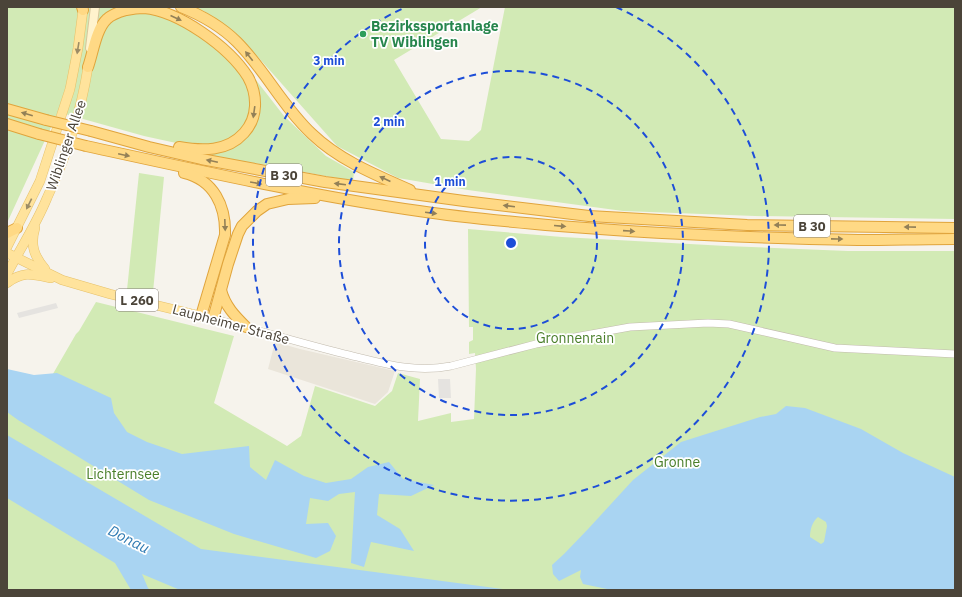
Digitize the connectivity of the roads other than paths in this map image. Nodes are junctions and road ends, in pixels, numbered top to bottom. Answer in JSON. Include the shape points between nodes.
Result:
{"nodes":[{"id":1,"x":95,"y":7,"type":"edge"},
{"id":2,"x":181,"y":7,"type":"edge"},
{"id":3,"x":82,"y":8,"type":"edge"},
{"id":4,"x":88,"y":67,"type":"junction"},
{"id":5,"x":7,"y":109,"type":"edge"},
{"id":6,"x":7,"y":124,"type":"edge"},
{"id":7,"x":149,"y":147,"type":"junction"},
{"id":8,"x":163,"y":163,"type":"junction"},
{"id":9,"x":421,"y":194,"type":"junction"},
{"id":10,"x":337,"y":198,"type":"junction"},
{"id":11,"x":38,"y":217,"type":"junction"},
{"id":12,"x":17,"y":228,"type":"junction"},
{"id":13,"x":955,"y":228,"type":"edge"},
{"id":14,"x":7,"y":233,"type":"edge"},
{"id":15,"x":955,"y":239,"type":"edge"},
{"id":16,"x":7,"y":247,"type":"edge"},
{"id":17,"x":7,"y":253,"type":"edge"},
{"id":18,"x":16,"y":258,"type":"junction"},
{"id":19,"x":47,"y":272,"type":"junction"},
{"id":20,"x":7,"y":274,"type":"edge"},
{"id":21,"x":62,"y":280,"type":"junction"},
{"id":22,"x":7,"y":283,"type":"edge"},
{"id":23,"x":221,"y":289,"type":"junction"},
{"id":24,"x":201,"y":316,"type":"junction"},
{"id":25,"x":213,"y":319,"type":"junction"},
{"id":26,"x":246,"y":327,"type":"junction"},
{"id":27,"x":955,"y":354,"type":"edge"}],
"edges":[{"from":1,"to":4,"type":"main road","name":"Wiblinger Allee","number":"L 260"},
{"from":9,"to":2,"type":"highway","one_way":true,"via":[[384,179],[336,153],[313,135],[287,107],[237,41],[208,20]]},
{"from":3,"to":12,"type":"main road","name":"Wiblinger Allee","one_way":true,"via":[[70,89],[40,181]]},
{"from":4,"to":7,"type":"highway","one_way":true,"via":[[100,28],[106,19],[121,11],[142,8],[157,10],[190,25],[206,35],[236,62],[248,78],[255,96],[255,115],[249,128],[238,139],[218,149]]},
{"from":4,"to":11,"type":"main road","name":"Wiblinger Allee","number":"L 260","via":[[84,94],[62,163]]},
{"from":7,"to":5,"type":"highway","number":"B 30","one_way":true,"bridge":true},
{"from":6,"to":8,"type":"highway","number":"B 30","one_way":true,"bridge":true,"via":[[86,146]]},
{"from":9,"to":7,"type":"highway","number":"B 30","one_way":true,"via":[[310,180]]},
{"from":8,"to":10,"type":"highway","number":"B 30","one_way":true},
{"from":8,"to":24,"type":"highway","one_way":true,"via":[[173,170],[200,179],[217,197],[223,208],[226,221],[225,235]]},
{"from":13,"to":9,"type":"highway","number":"B 30","one_way":true,"via":[[675,222],[589,216]]},
{"from":10,"to":15,"type":"highway","number":"B 30","one_way":true,"via":[[492,220],[590,228],[714,236],[859,240]]},
{"from":10,"to":23,"type":"highway","via":[[288,198],[257,210],[238,234]]},
{"from":11,"to":18,"type":"main road","name":"Wiblinger Allee"},
{"from":11,"to":19,"type":"main road","number":"L 260","via":[[33,234],[33,249]]},
{"from":12,"to":14,"type":"highway"},
{"from":12,"to":16,"type":"main road","name":"Wiblinger Allee"},
{"from":17,"to":18,"type":"main road","name":"Laupheimer Straße"},
{"from":18,"to":19,"type":"main road","name":"Laupheimer Straße"},
{"from":18,"to":20,"type":"main road","name":"Wiblinger Allee"},
{"from":19,"to":21,"type":"main road","name":"Laupheimer Straße","number":"L 260"},
{"from":21,"to":22,"type":"main road","via":[[25,274]]},
{"from":21,"to":24,"type":"main road","name":"Laupheimer Straße","number":"L 260"},
{"from":23,"to":25,"type":"highway"},
{"from":23,"to":26,"type":"highway","via":[[229,308]]},
{"from":24,"to":25,"type":"main road","name":"Laupheimer Straße","number":"L 260"},
{"from":25,"to":26,"type":"street","name":"Laupheimer Straße"},
{"from":26,"to":27,"type":"street","name":"Laupheimer Straße","via":[[395,366],[420,369],[438,369],[536,344],[630,327],[708,323],[729,324],[835,348]]}]}
